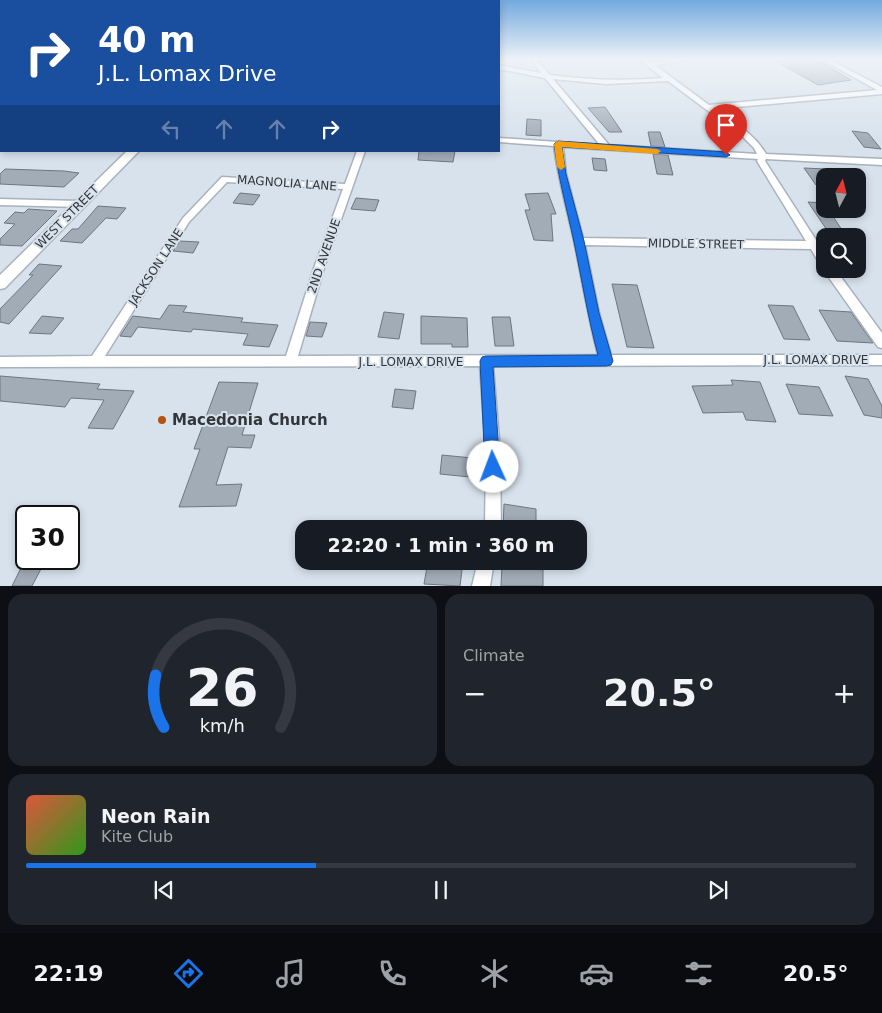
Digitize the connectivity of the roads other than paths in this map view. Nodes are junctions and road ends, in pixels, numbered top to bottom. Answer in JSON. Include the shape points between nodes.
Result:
{"nodes":[{"id":1,"x":556,"y":86,"type":"edge"},
{"id":2,"x":679,"y":86,"type":"edge"},
{"id":3,"x":882,"y":91,"type":"edge"},
{"id":4,"x":707,"y":107,"type":"junction"},
{"id":5,"x":500,"y":140,"type":"edge"},
{"id":6,"x":558,"y":144,"type":"junction"},
{"id":7,"x":606,"y":147,"type":"junction"},
{"id":8,"x":133,"y":152,"type":"edge"},
{"id":9,"x":361,"y":152,"type":"edge"},
{"id":10,"x":763,"y":157,"type":"junction"},
{"id":11,"x":882,"y":162,"type":"edge"},
{"id":12,"x":225,"y":179,"type":"joint"},
{"id":13,"x":349,"y":187,"type":"junction"},
{"id":14,"x":0,"y":202,"type":"edge"},
{"id":15,"x":80,"y":204,"type":"junction"},
{"id":16,"x":579,"y":241,"type":"junction"},
{"id":17,"x":813,"y":245,"type":"junction"},
{"id":18,"x":816,"y":250,"type":"edge"},
{"id":19,"x":835,"y":278,"type":"edge"},
{"id":20,"x":0,"y":284,"type":"edge"},
{"id":21,"x":882,"y":343,"type":"edge"},
{"id":22,"x":882,"y":360,"type":"edge"},
{"id":23,"x":486,"y":361,"type":"junction"},
{"id":24,"x":606,"y":361,"type":"junction"},
{"id":25,"x":0,"y":362,"type":"edge"},
{"id":26,"x":95,"y":362,"type":"junction"},
{"id":27,"x":290,"y":362,"type":"junction"},
{"id":28,"x":493,"y":520,"type":"edge"},
{"id":29,"x":484,"y":570,"type":"edge"},
{"id":30,"x":481,"y":586,"type":"edge"}],
"edges":[{"from":1,"to":7,"type":"street"},
{"from":2,"to":4,"type":"street"},
{"from":3,"to":4,"type":"street"},
{"from":4,"to":10,"type":"street","via":[[746,135]]},
{"from":5,"to":6,"type":"street"},
{"from":6,"to":7,"type":"street"},
{"from":6,"to":16,"type":"street"},
{"from":7,"to":10,"type":"street"},
{"from":8,"to":15,"type":"street","name":"WEST STREET"},
{"from":9,"to":13,"type":"street","name":"2ND AVENUE"},
{"from":10,"to":11,"type":"street"},
{"from":10,"to":17,"type":"street","via":[[761,161]]},
{"from":12,"to":13,"type":"street","name":"MAGNOLIA LANE"},
{"from":12,"to":26,"type":"street","name":"JACKSON LANE","via":[[186,220]]},
{"from":13,"to":27,"type":"street","name":"2ND AVENUE","via":[[319,268]]},
{"from":14,"to":15,"type":"street"},
{"from":15,"to":20,"type":"street","name":"WEST STREET"},
{"from":16,"to":17,"type":"street","name":"MIDDLE STREET"},
{"from":16,"to":24,"type":"street"},
{"from":17,"to":18,"type":"street"},
{"from":19,"to":21,"type":"street"},
{"from":22,"to":24,"type":"street","name":"J.L. LOMAX DRIVE"},
{"from":23,"to":24,"type":"street","name":"J.L. LOMAX DRIVE"},
{"from":23,"to":27,"type":"street","name":"J.L. LOMAX DRIVE"},
{"from":23,"to":28,"type":"street","via":[[493,451]]},
{"from":25,"to":26,"type":"street","name":"J.L. LOMAX DRIVE"},
{"from":26,"to":27,"type":"street","name":"J.L. LOMAX DRIVE"},
{"from":29,"to":30,"type":"street"}]}
